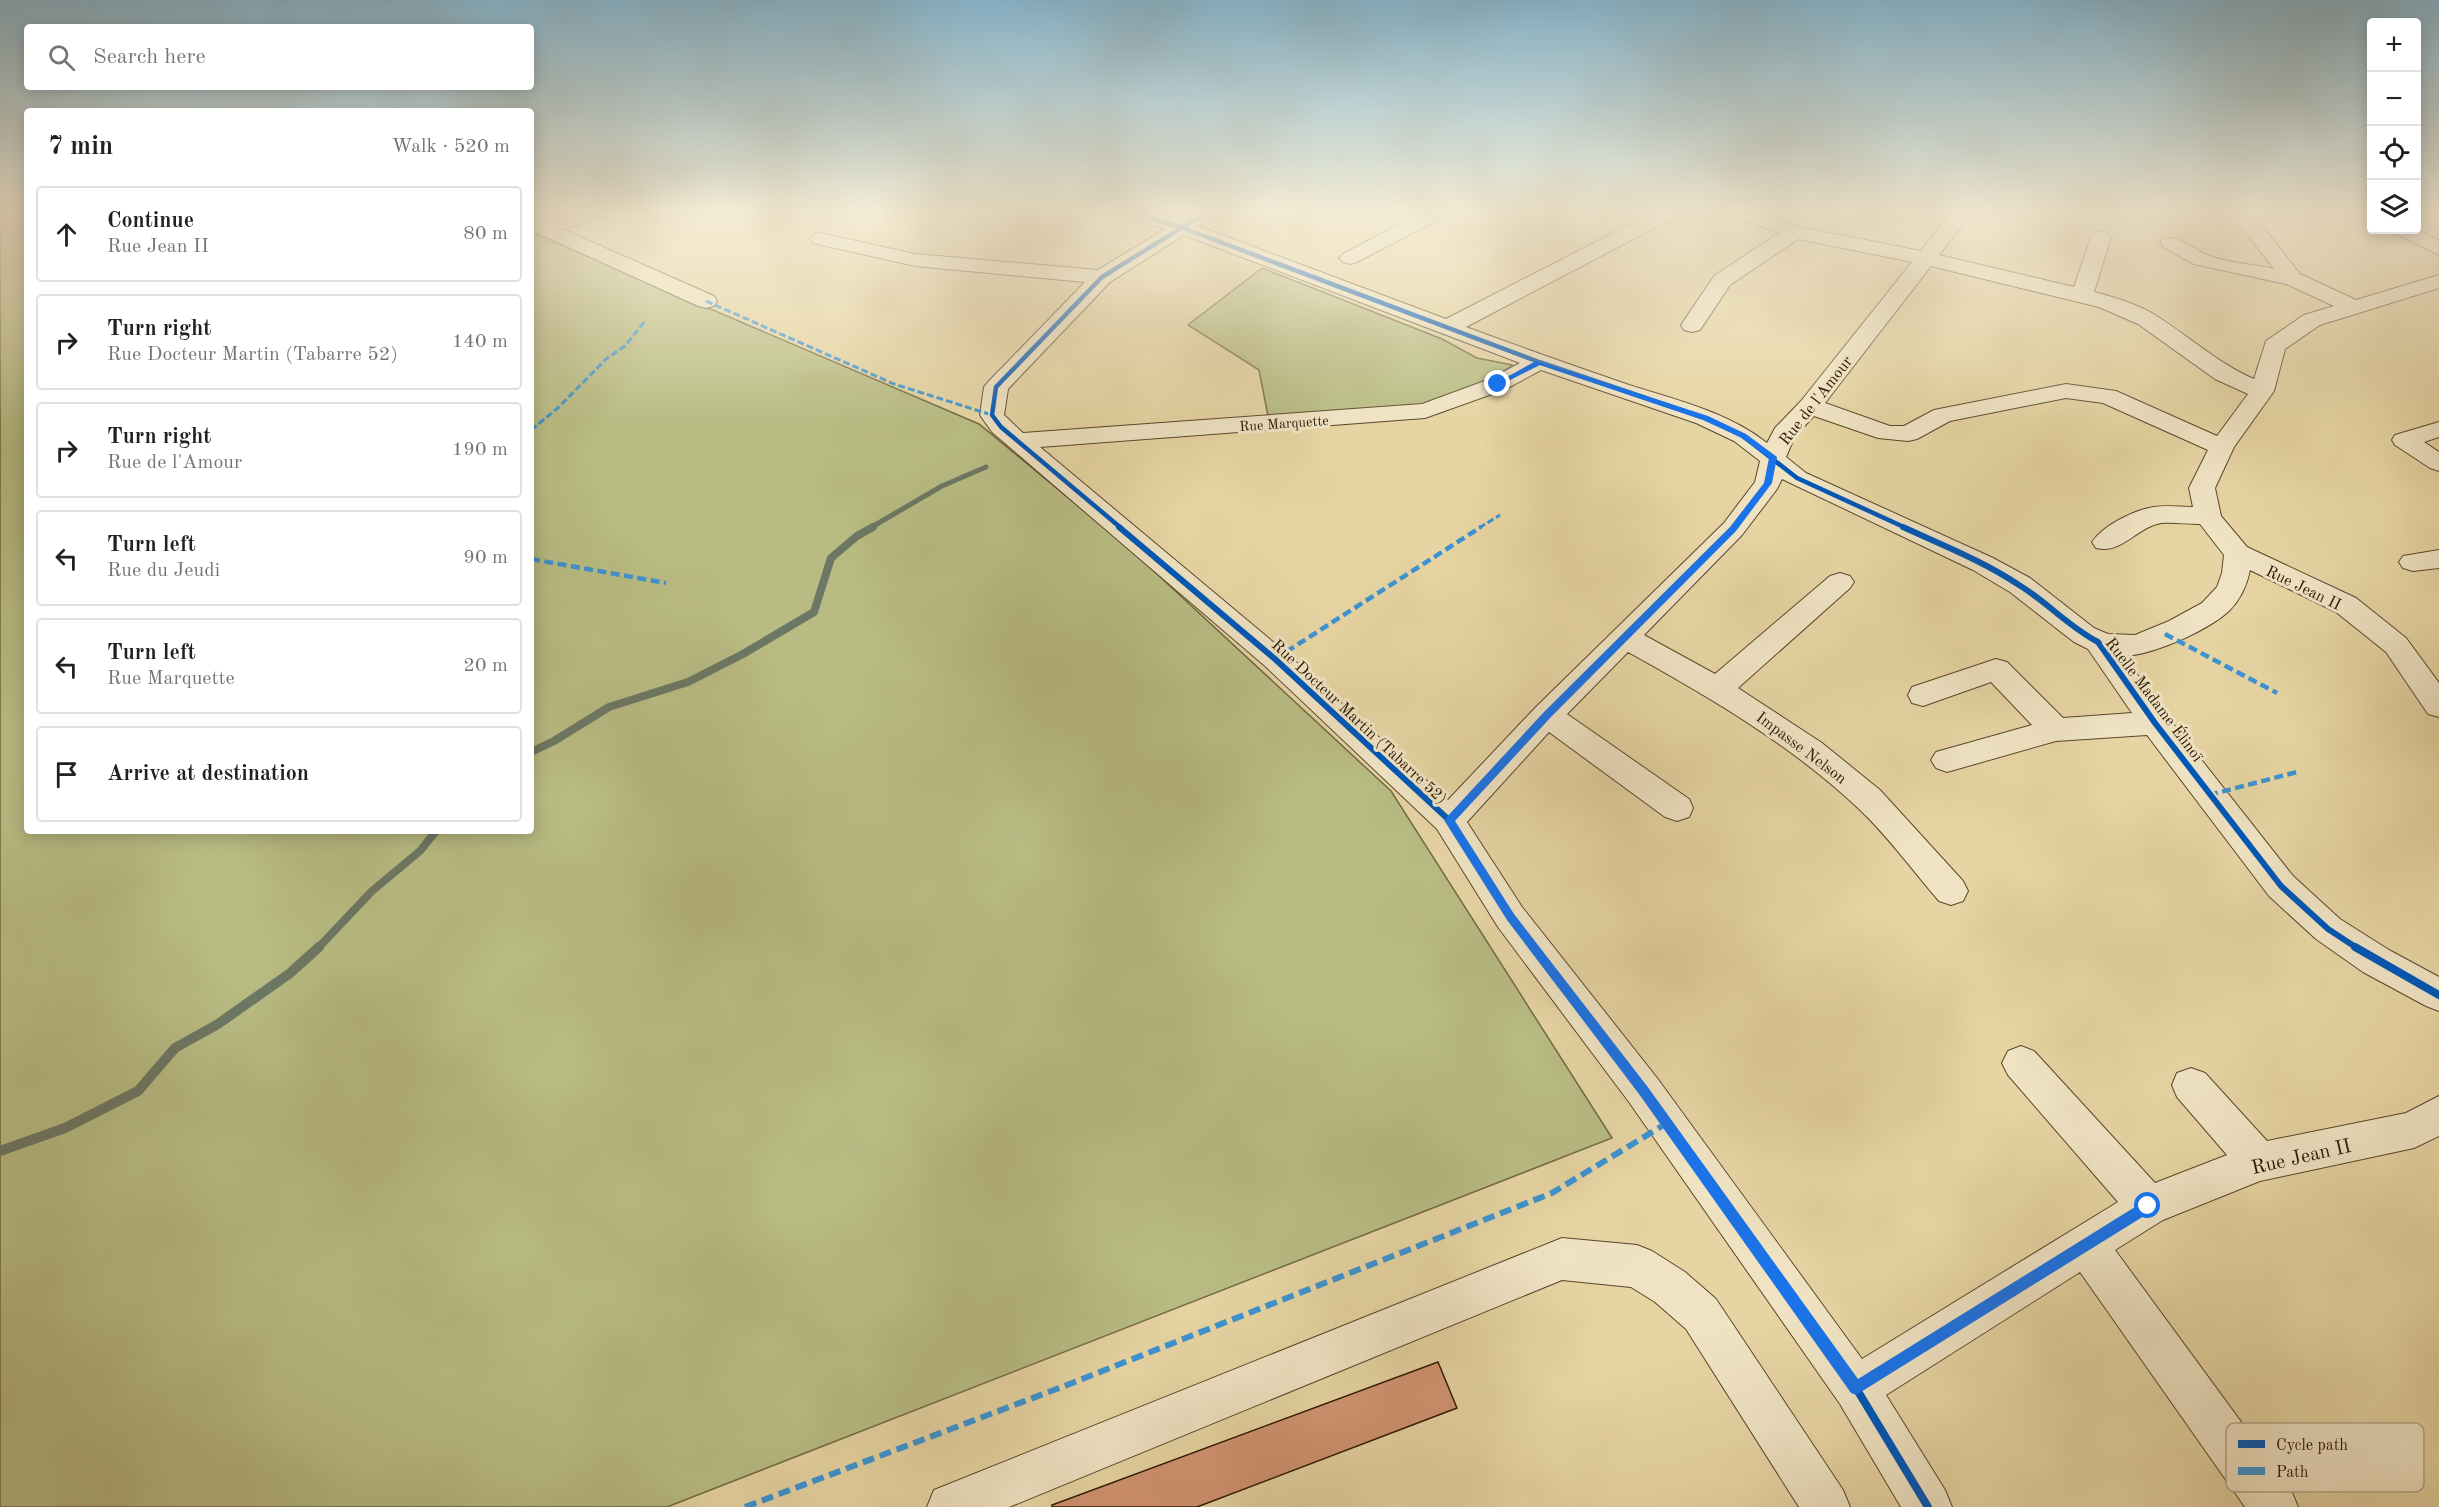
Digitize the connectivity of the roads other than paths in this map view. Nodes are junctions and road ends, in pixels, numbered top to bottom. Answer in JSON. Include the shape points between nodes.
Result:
{"nodes":[{"id":1,"x":664,"y":282,"type":"edge"},
{"id":2,"x":1097,"y":282,"type":"edge"},
{"id":3,"x":1340,"y":282,"type":"edge"},
{"id":4,"x":1535,"y":282,"type":"edge"},
{"id":5,"x":1721,"y":282,"type":"edge"},
{"id":6,"x":1906,"y":282,"type":"edge"},
{"id":7,"x":2020,"y":282,"type":"edge"},
{"id":8,"x":2086,"y":282,"type":"edge"},
{"id":9,"x":2299,"y":282,"type":"edge"},
{"id":10,"x":2435,"y":282,"type":"edge"},
{"id":11,"x":2082,"y":295,"type":"junction"},
{"id":12,"x":706,"y":301,"type":"dead end"},
{"id":13,"x":2356,"y":308,"type":"junction"},
{"id":14,"x":1692,"y":325,"type":"dead end"},
{"id":15,"x":1446,"y":328,"type":"junction"},
{"id":16,"x":1539,"y":362,"type":"junction"},
{"id":17,"x":2262,"y":391,"type":"junction"},
{"id":18,"x":1810,"y":406,"type":"junction"},
{"id":19,"x":2439,"y":429,"type":"edge"},
{"id":20,"x":1019,"y":441,"type":"junction"},
{"id":21,"x":2222,"y":447,"type":"junction"},
{"id":22,"x":1773,"y":457,"type":"junction"},
{"id":23,"x":2439,"y":463,"type":"edge"},
{"id":24,"x":2208,"y":516,"type":"junction"},
{"id":25,"x":2106,"y":542,"type":"dead end"},
{"id":26,"x":2236,"y":553,"type":"junction"},
{"id":27,"x":1840,"y":582,"type":"dead end"},
{"id":28,"x":1624,"y":637,"type":"junction"},
{"id":29,"x":2098,"y":642,"type":"junction"},
{"id":30,"x":1718,"y":688,"type":"junction"},
{"id":31,"x":1923,"y":695,"type":"dead end"},
{"id":32,"x":2439,"y":706,"type":"edge"},
{"id":33,"x":1547,"y":715,"type":"junction"},
{"id":34,"x":2155,"y":723,"type":"junction"},
{"id":35,"x":2056,"y":730,"type":"junction"},
{"id":36,"x":1947,"y":760,"type":"dead end"},
{"id":37,"x":1677,"y":808,"type":"dead end"},
{"id":38,"x":1449,"y":820,"type":"junction"},
{"id":39,"x":1951,"y":891,"type":"dead end"},
{"id":40,"x":2439,"y":995,"type":"edge"},
{"id":41,"x":2021,"y":1063,"type":"dead end"},
{"id":42,"x":2191,"y":1085,"type":"dead end"},
{"id":43,"x":2439,"y":1114,"type":"edge"},
{"id":44,"x":2259,"y":1162,"type":"junction"},
{"id":45,"x":2148,"y":1206,"type":"junction"},
{"id":46,"x":2086,"y":1245,"type":"junction"},
{"id":47,"x":1856,"y":1388,"type":"junction"},
{"id":48,"x":2226,"y":1440,"type":"edge"},
{"id":49,"x":2263,"y":1492,"type":"edge"},
{"id":50,"x":951,"y":1507,"type":"edge"},
{"id":51,"x":1826,"y":1507,"type":"edge"},
{"id":52,"x":1928,"y":1507,"type":"edge"},
{"id":53,"x":2274,"y":1507,"type":"edge"}],
"edges":[{"from":1,"to":12,"type":"street"},
{"from":2,"to":20,"type":"street","name":"Rue Docteur Martin (Tabarre 52)","via":[[996,387],[992,415]]},
{"from":3,"to":15,"type":"street","name":"Ruelle Madame Élinoï"},
{"from":4,"to":15,"type":"street"},
{"from":5,"to":14,"type":"street"},
{"from":6,"to":18,"type":"street","name":"Rue de l'Amour"},
{"from":7,"to":11,"type":"street"},
{"from":8,"to":11,"type":"street"},
{"from":9,"to":13,"type":"street"},
{"from":10,"to":13,"type":"street"},
{"from":11,"to":17,"type":"street","via":[[2132,311],[2223,374]]},
{"from":13,"to":17,"type":"street","via":[[2312,320],[2274,346]]},
{"from":15,"to":16,"type":"street","name":"Ruelle Madame Élinoï"},
{"from":16,"to":20,"type":"street","name":"Rue Marquette","via":[[1498,384],[1425,411]]},
{"from":16,"to":22,"type":"street","name":"Ruelle Madame Élinoï","via":[[1706,418],[1743,435]]},
{"from":17,"to":21,"type":"street"},
{"from":18,"to":21,"type":"street","via":[[1887,433],[1908,434],[1944,415],[2066,392],[2108,396]]},
{"from":18,"to":22,"type":"street","name":"Rue de l'Amour","via":[[1784,433]]},
{"from":19,"to":23,"type":"street","via":[[2404,440]]},
{"from":20,"to":38,"type":"street","name":"Rue Docteur Martin (Tabarre 52)","via":[[1275,659]]},
{"from":21,"to":24,"type":"street","via":[[2202,488]]},
{"from":22,"to":28,"type":"street","name":"Rue de l'Amour","via":[[1768,483],[1733,529]]},
{"from":22,"to":29,"type":"street","name":"Ruelle Madame Élinoï","via":[[1797,478],[2020,585]]},
{"from":24,"to":25,"type":"street","via":[[2156,515]]},
{"from":24,"to":26,"type":"street"},
{"from":26,"to":29,"type":"street","via":[[2237,568],[2227,595],[2218,606],[2137,645]]},
{"from":26,"to":32,"type":"street","name":"Rue Jean II","via":[[2346,605],[2396,645]]},
{"from":27,"to":30,"type":"street"},
{"from":28,"to":30,"type":"street","name":"Impasse Nelson"},
{"from":28,"to":33,"type":"street","name":"Rue de l'Amour"},
{"from":29,"to":34,"type":"street","name":"Ruelle Madame Élinoï"},
{"from":30,"to":39,"type":"street","name":"Impasse Nelson","via":[[1784,729],[1868,799]]},
{"from":31,"to":35,"type":"street","via":[[1996,669]]},
{"from":33,"to":37,"type":"street"},
{"from":33,"to":38,"type":"street","name":"Rue de l'Amour"},
{"from":34,"to":35,"type":"street"},
{"from":34,"to":40,"type":"street","name":"Ruelle Madame Élinoï","via":[[2281,886],[2328,929]]},
{"from":35,"to":36,"type":"street"},
{"from":38,"to":47,"type":"street","name":"Rue Docteur Martin (Tabarre 52)","via":[[1510,917],[1649,1098]]},
{"from":41,"to":45,"type":"street"},
{"from":42,"to":44,"type":"street"},
{"from":43,"to":44,"type":"street","name":"Rue Jean II","via":[[2414,1130]]},
{"from":44,"to":45,"type":"street","name":"Rue Jean II"},
{"from":45,"to":46,"type":"street","name":"Rue Jean II"},
{"from":46,"to":47,"type":"street","name":"Rue Jean II"},
{"from":46,"to":48,"type":"street"},
{"from":47,"to":52,"type":"street","name":"Rue Docteur Martin (Tabarre 52)"},
{"from":49,"to":53,"type":"street"},
{"from":50,"to":51,"type":"street","via":[[1562,1259],[1637,1266],[1701,1314]]}]}
